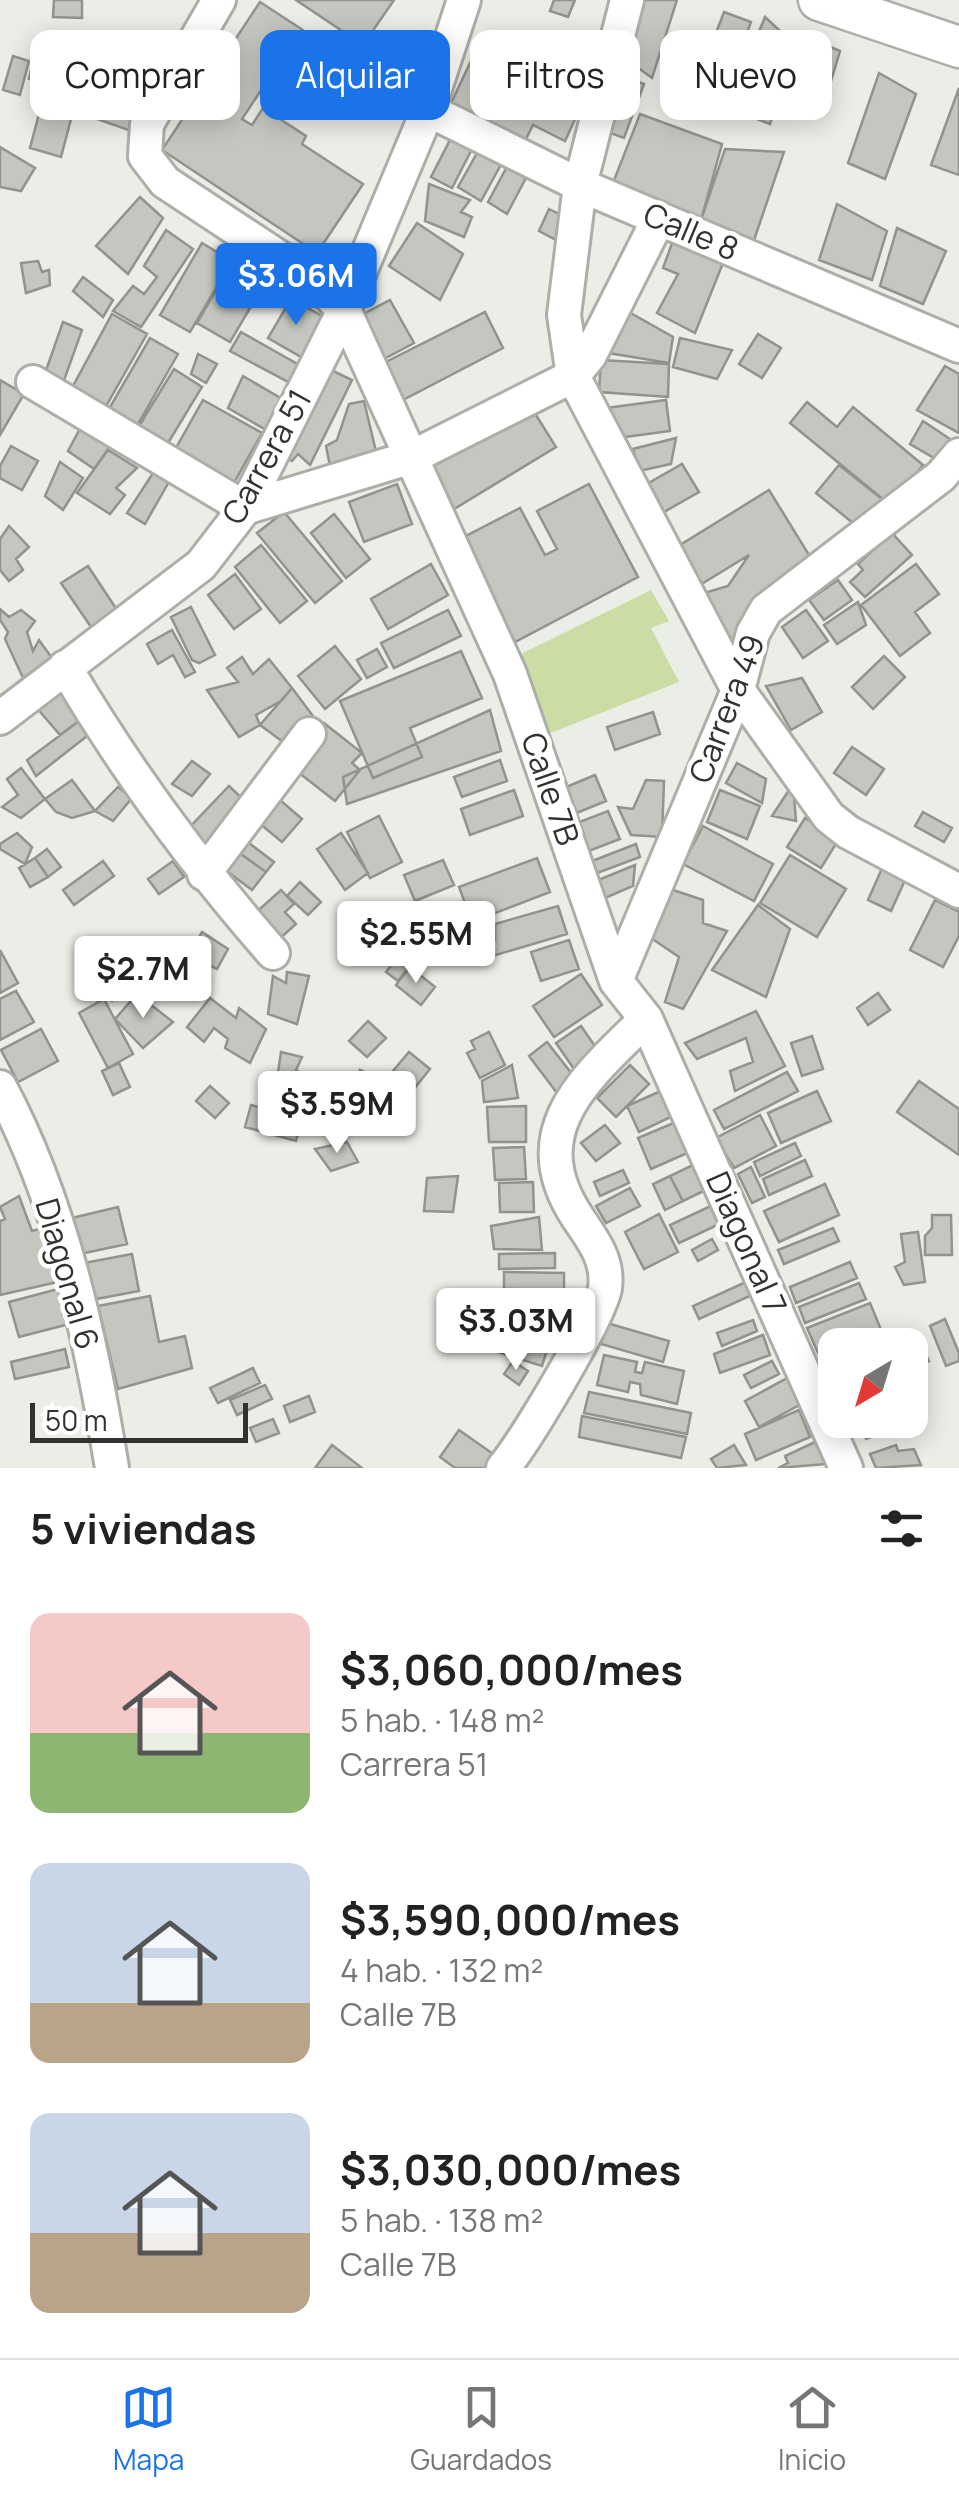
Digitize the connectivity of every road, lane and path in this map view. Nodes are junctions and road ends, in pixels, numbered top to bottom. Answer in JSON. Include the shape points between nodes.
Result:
{"nodes":[{"id":1,"x":220,"y":0,"type":"edge"},
{"id":2,"x":464,"y":0,"type":"edge"},
{"id":3,"x":627,"y":0,"type":"edge"},
{"id":4,"x":819,"y":0,"type":"edge"},
{"id":5,"x":450,"y":43,"type":"edge"},
{"id":6,"x":959,"y":47,"type":"edge"},
{"id":7,"x":424,"y":120,"type":"edge"},
{"id":8,"x":448,"y":120,"type":"edge"},
{"id":9,"x":580,"y":185,"type":"junction"},
{"id":10,"x":658,"y":218,"type":"junction"},
{"id":11,"x":344,"y":310,"type":"junction"},
{"id":12,"x":959,"y":346,"type":"edge"},
{"id":13,"x":572,"y":376,"type":"junction"},
{"id":14,"x":33,"y":382,"type":"dead end"},
{"id":15,"x":959,"y":455,"type":"edge"},
{"id":16,"x":412,"y":457,"type":"junction"},
{"id":17,"x":246,"y":508,"type":"junction"},
{"id":18,"x":65,"y":667,"type":"junction"},
{"id":19,"x":738,"y":690,"type":"junction"},
{"id":20,"x":0,"y":718,"type":"edge"},
{"id":21,"x":309,"y":734,"type":"dead end"},
{"id":22,"x":204,"y":874,"type":"junction"},
{"id":23,"x":959,"y":891,"type":"edge"},
{"id":24,"x":273,"y":953,"type":"dead end"},
{"id":25,"x":616,"y":982,"type":"junction"},
{"id":26,"x":646,"y":1019,"type":"junction"},
{"id":27,"x":0,"y":1087,"type":"edge"},
{"id":28,"x":112,"y":1468,"type":"edge"},
{"id":29,"x":503,"y":1468,"type":"edge"},
{"id":30,"x":846,"y":1468,"type":"edge"}],
"edges":[{"from":1,"to":11,"type":"street","name":"Calle 7B","via":[[147,124],[146,156],[164,182],[314,281]]},
{"from":2,"to":5,"type":"street","name":"Carrera 51"},
{"from":3,"to":9,"type":"street"},
{"from":4,"to":6,"type":"street"},
{"from":7,"to":11,"type":"street","name":"Carrera 51"},
{"from":8,"to":9,"type":"street","name":"Calle 8"},
{"from":9,"to":10,"type":"street","name":"Calle 8"},
{"from":9,"to":13,"type":"street","via":[[564,315]]},
{"from":10,"to":12,"type":"street","name":"Calle 8"},
{"from":10,"to":13,"type":"street","via":[[590,354]]},
{"from":11,"to":16,"type":"street","name":"Calle 7B"},
{"from":11,"to":17,"type":"street","name":"Carrera 51"},
{"from":13,"to":16,"type":"street"},
{"from":13,"to":19,"type":"street"},
{"from":14,"to":17,"type":"street"},
{"from":15,"to":19,"type":"street","name":"Carrera 49","via":[[941,476],[766,610]]},
{"from":16,"to":17,"type":"street"},
{"from":16,"to":25,"type":"street","name":"Calle 7B","via":[[510,674]]},
{"from":17,"to":18,"type":"street","name":"Carrera 51","via":[[201,566]]},
{"from":18,"to":20,"type":"street","name":"Carrera 51"},
{"from":18,"to":22,"type":"street","via":[[117,755]]},
{"from":19,"to":23,"type":"street","via":[[829,817]]},
{"from":19,"to":25,"type":"street","name":"Carrera 49"},
{"from":21,"to":22,"type":"street"},
{"from":22,"to":24,"type":"street"},
{"from":25,"to":26,"type":"street","name":"Calle 7B"},
{"from":26,"to":29,"type":"street","via":[[578,1086],[556,1134],[559,1189],[600,1250],[605,1288],[556,1385]]},
{"from":26,"to":30,"type":"street","name":"Diagonal 7"},
{"from":27,"to":28,"type":"street","name":"Diagonal 6","via":[[20,1124],[66,1258]]}]}
